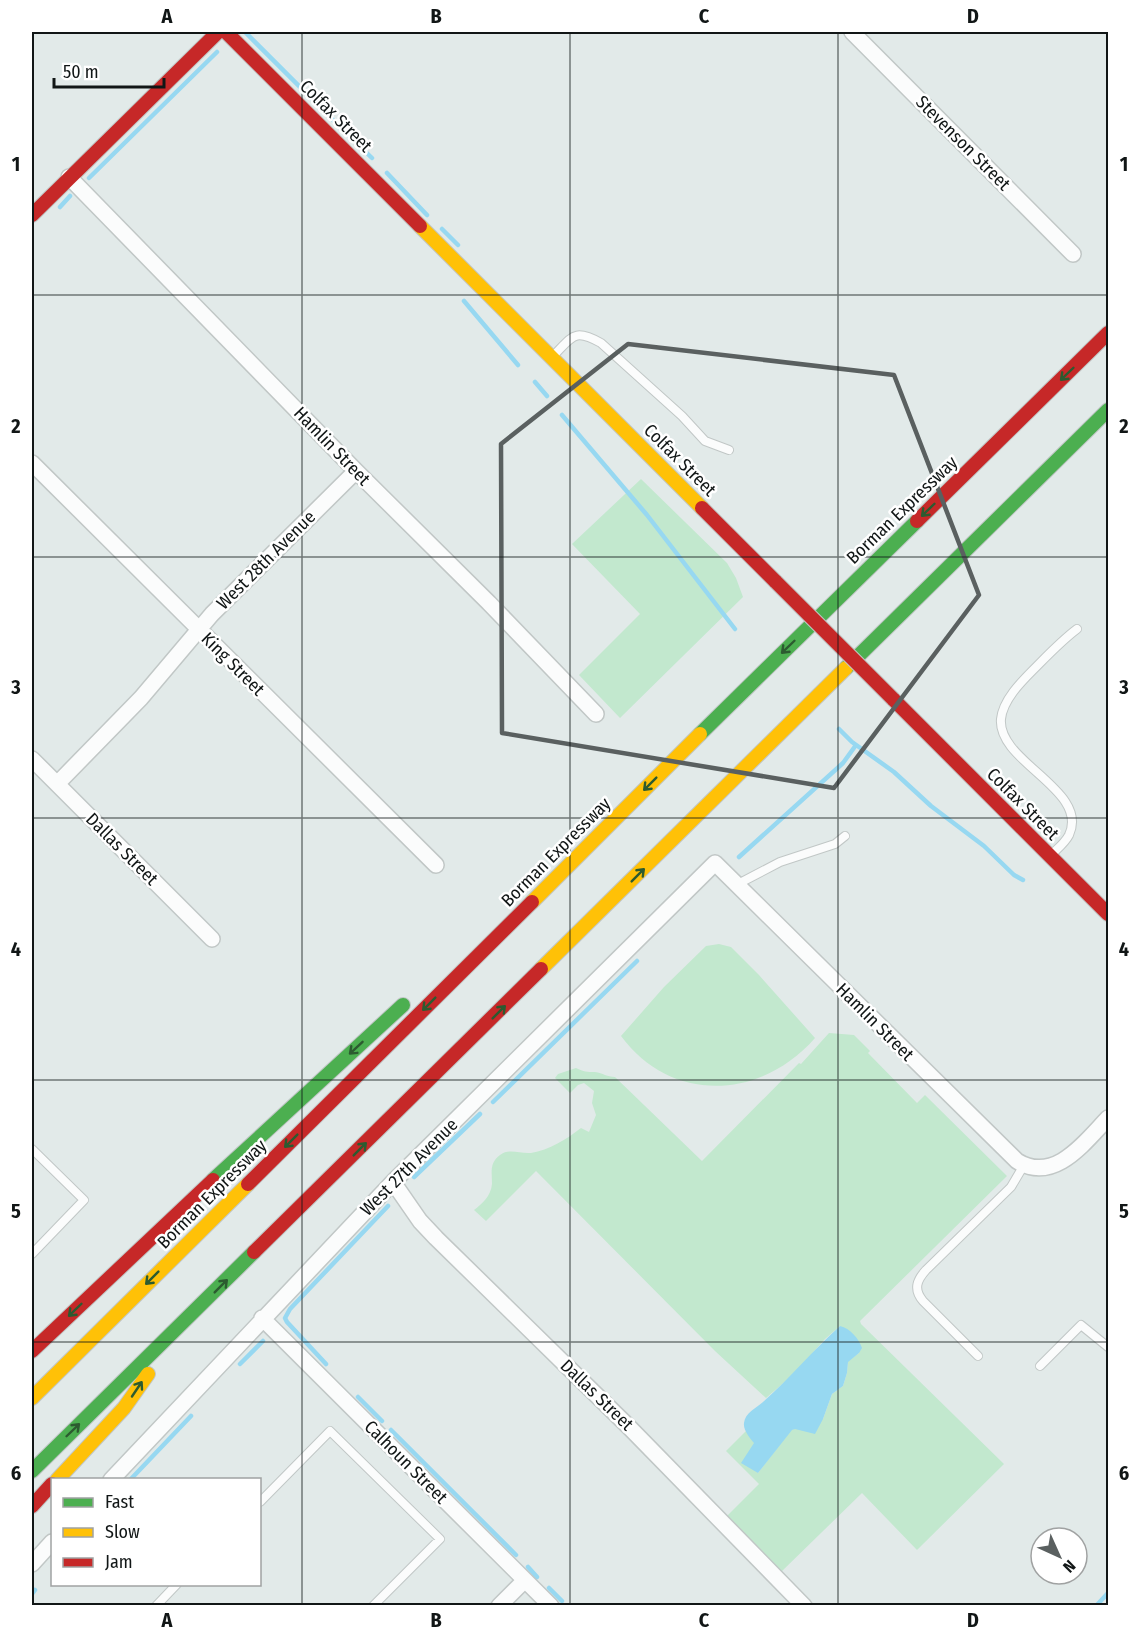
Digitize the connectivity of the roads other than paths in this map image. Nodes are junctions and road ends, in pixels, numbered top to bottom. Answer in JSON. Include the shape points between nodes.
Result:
{"nodes":[{"id":1,"x":218,"y":32,"type":"edge"},
{"id":2,"x":226,"y":32,"type":"edge"},
{"id":3,"x":852,"y":32,"type":"edge"},
{"id":4,"x":69,"y":177,"type":"junction"},
{"id":5,"x":32,"y":215,"type":"edge"},
{"id":6,"x":1073,"y":254,"type":"dead end"},
{"id":7,"x":1108,"y":333,"type":"edge"},
{"id":8,"x":552,"y":357,"type":"junction"},
{"id":9,"x":1108,"y":410,"type":"edge"},
{"id":10,"x":729,"y":450,"type":"dead end"},
{"id":11,"x":32,"y":463,"type":"edge"},
{"id":12,"x":356,"y":471,"type":"junction"},
{"id":13,"x":198,"y":629,"type":"junction"},
{"id":14,"x":1077,"y":629,"type":"dead end"},
{"id":15,"x":596,"y":714,"type":"dead end"},
{"id":16,"x":32,"y":759,"type":"edge"},
{"id":17,"x":57,"y":784,"type":"junction"},
{"id":18,"x":845,"y":836,"type":"dead end"},
{"id":19,"x":1050,"y":856,"type":"junction"},
{"id":20,"x":715,"y":863,"type":"joint"},
{"id":21,"x":436,"y":865,"type":"dead end"},
{"id":22,"x":736,"y":885,"type":"junction"},
{"id":23,"x":1108,"y":914,"type":"edge"},
{"id":24,"x":515,"y":918,"type":"junction"},
{"id":25,"x":212,"y":939,"type":"dead end"},
{"id":26,"x":430,"y":983,"type":"dead end"},
{"id":27,"x":411,"y":998,"type":"dead end"},
{"id":28,"x":1108,"y":1118,"type":"edge"},
{"id":29,"x":32,"y":1149,"type":"edge"},
{"id":30,"x":1024,"y":1165,"type":"junction"},
{"id":31,"x":393,"y":1182,"type":"junction"},
{"id":32,"x":32,"y":1254,"type":"edge"},
{"id":33,"x":262,"y":1318,"type":"junction"},
{"id":34,"x":179,"y":1327,"type":"junction"},
{"id":35,"x":1108,"y":1347,"type":"edge"},
{"id":36,"x":32,"y":1351,"type":"edge"},
{"id":37,"x":978,"y":1356,"type":"dead end"},
{"id":38,"x":1040,"y":1366,"type":"dead end"},
{"id":39,"x":32,"y":1398,"type":"edge"},
{"id":40,"x":32,"y":1471,"type":"edge"},
{"id":41,"x":58,"y":1478,"type":"edge"},
{"id":42,"x":112,"y":1478,"type":"edge"},
{"id":43,"x":51,"y":1485,"type":"edge"},
{"id":44,"x":261,"y":1501,"type":"edge"},
{"id":45,"x":32,"y":1506,"type":"edge"},
{"id":46,"x":51,"y":1543,"type":"edge"},
{"id":47,"x":32,"y":1564,"type":"edge"},
{"id":48,"x":525,"y":1580,"type":"junction"},
{"id":49,"x":175,"y":1586,"type":"edge"},
{"id":50,"x":156,"y":1605,"type":"edge"},
{"id":51,"x":373,"y":1605,"type":"edge"},
{"id":52,"x":499,"y":1605,"type":"edge"},
{"id":53,"x":551,"y":1605,"type":"edge"},
{"id":54,"x":804,"y":1605,"type":"edge"}],
"edges":[{"from":1,"to":4,"type":"main road"},
{"from":2,"to":8,"type":"main road","name":"Colfax Street"},
{"from":3,"to":6,"type":"street","name":"Stevenson Street"},
{"from":4,"to":5,"type":"main road"},
{"from":4,"to":12,"type":"street","name":"Hamlin Street"},
{"from":7,"to":24,"type":"main road","name":"Borman Expressway","one_way":true},
{"from":8,"to":10,"type":"lane","via":[[573,337],[588,335],[602,343],[705,441]]},
{"from":8,"to":19,"type":"main road","name":"Colfax Street","bridge":true},
{"from":34,"to":9,"type":"main road","one_way":true},
{"from":11,"to":13,"type":"street","name":"King Street"},
{"from":12,"to":13,"type":"street","name":"West 28th Avenue"},
{"from":12,"to":15,"type":"street","name":"Hamlin Street"},
{"from":13,"to":17,"type":"street","name":"West 28th Avenue","via":[[141,698]]},
{"from":13,"to":21,"type":"street","name":"King Street"},
{"from":14,"to":19,"type":"lane","via":[[1019,685],[1001,718],[1008,741],[1070,810],[1070,833]]},
{"from":16,"to":17,"type":"street","name":"Dallas Street"},
{"from":17,"to":25,"type":"street","name":"Dallas Street"},
{"from":18,"to":22,"type":"lane","via":[[835,844],[780,862]]},
{"from":19,"to":23,"type":"main road","name":"Colfax Street"},
{"from":20,"to":22,"type":"street","name":"Hamlin Street"},
{"from":20,"to":31,"type":"street","name":"West 27th Avenue"},
{"from":22,"to":30,"type":"street","name":"Hamlin Street","via":[[1005,1151]]},
{"from":24,"to":26,"type":"main road"},
{"from":24,"to":39,"type":"main road","name":"Borman Expressway","one_way":true},
{"from":27,"to":36,"type":"main road","one_way":true},
{"from":28,"to":30,"type":"street","name":"Hamlin Street","via":[[1062,1161],[1041,1169]]},
{"from":29,"to":32,"type":"lane","via":[[84,1200]]},
{"from":30,"to":37,"type":"lane","via":[[1011,1186],[916,1284],[923,1301]]},
{"from":31,"to":33,"type":"street","name":"West 27th Avenue"},
{"from":31,"to":54,"type":"street","name":"Dallas Street","via":[[430,1232]]},
{"from":33,"to":42,"type":"street","name":"West 27th Avenue"},
{"from":33,"to":48,"type":"street","name":"Calhoun Street"},
{"from":40,"to":34,"type":"main road","one_way":true},
{"from":41,"to":34,"type":"main road","one_way":true,"via":[[124,1408]]},
{"from":35,"to":38,"type":"lane","via":[[1082,1325]]},
{"from":43,"to":45,"type":"main road"},
{"from":44,"to":51,"type":"lane","via":[[330,1431],[440,1539]]},
{"from":46,"to":47,"type":"street"},
{"from":48,"to":52,"type":"street"},
{"from":48,"to":53,"type":"street","name":"Calhoun Street"},
{"from":49,"to":50,"type":"lane"}]}
